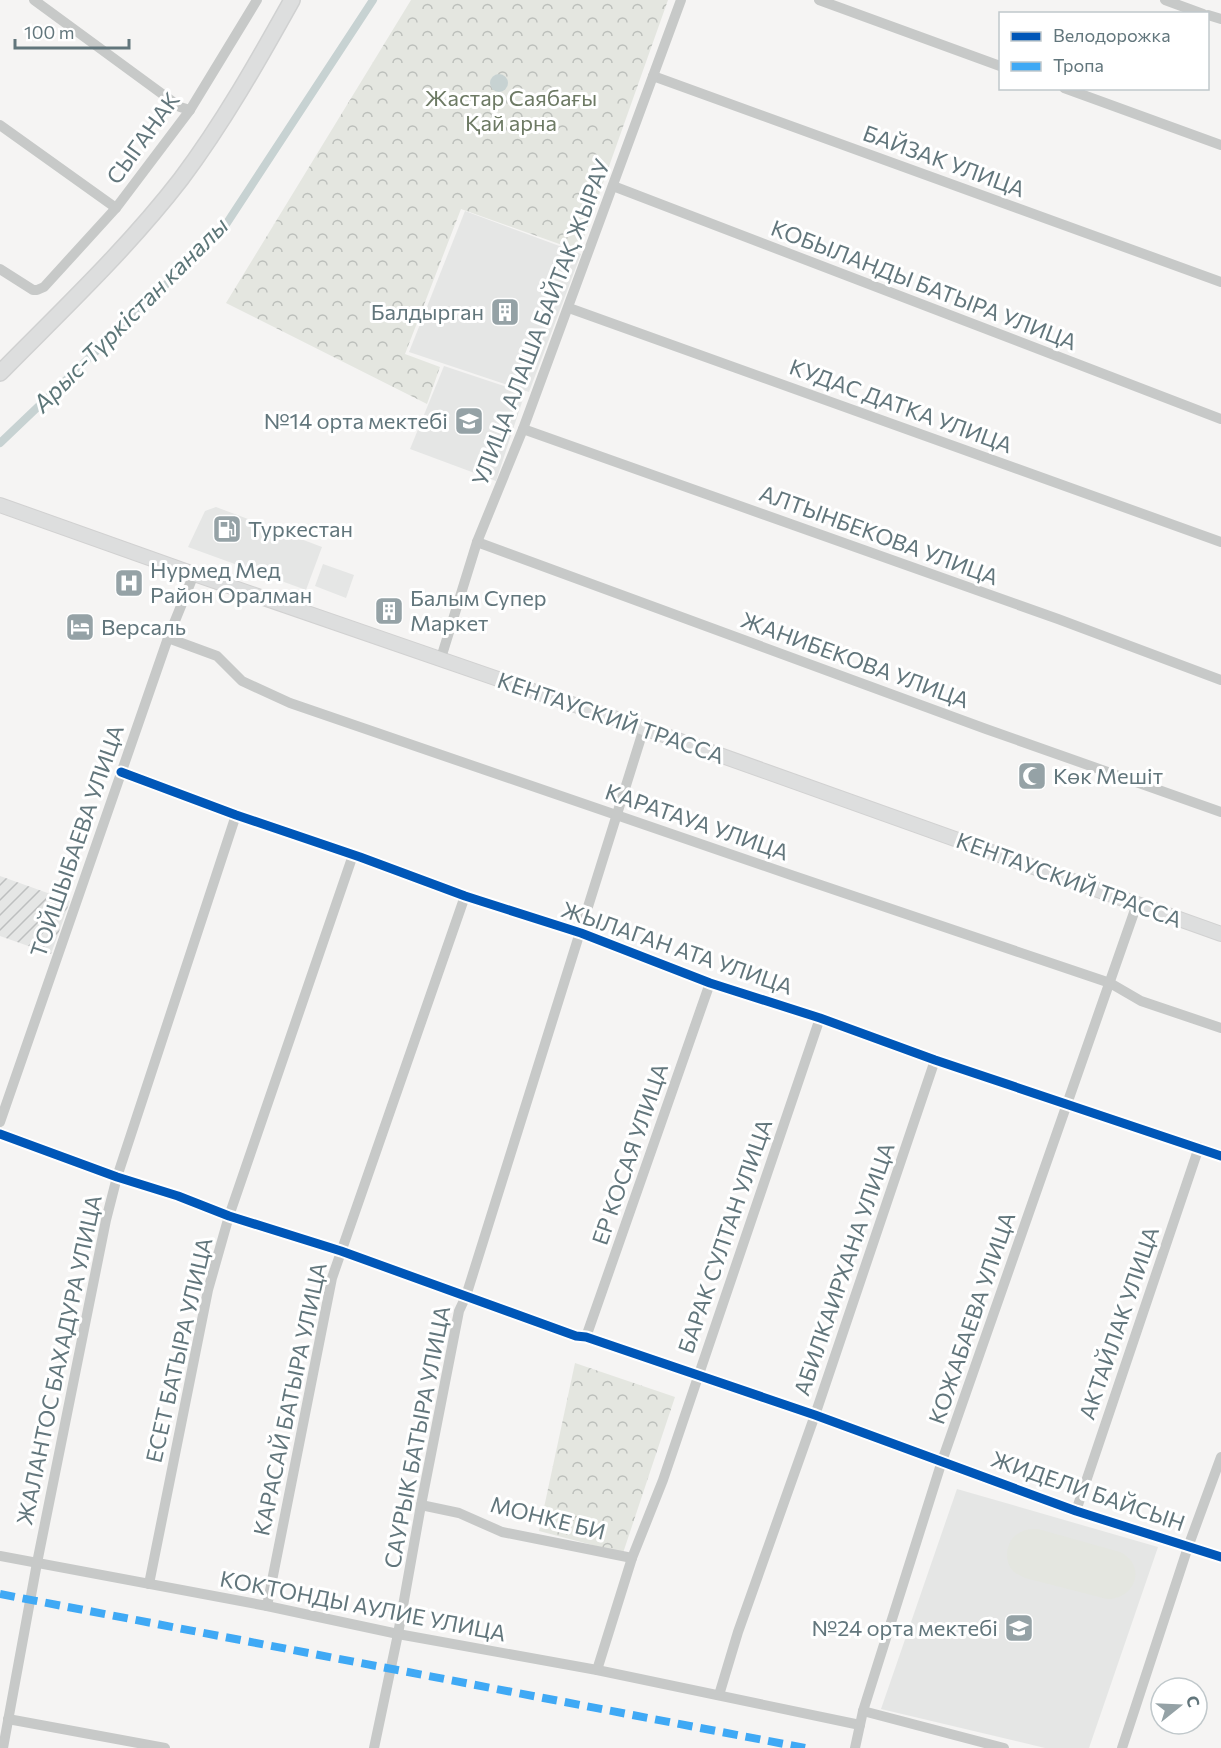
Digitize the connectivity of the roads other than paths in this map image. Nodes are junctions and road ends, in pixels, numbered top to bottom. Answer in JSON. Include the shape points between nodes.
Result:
{"nodes":[{"id":1,"x":34,"y":0,"type":"edge"},
{"id":2,"x":257,"y":0,"type":"edge"},
{"id":3,"x":281,"y":0,"type":"edge"},
{"id":4,"x":292,"y":0,"type":"edge"},
{"id":5,"x":681,"y":0,"type":"edge"},
{"id":6,"x":819,"y":0,"type":"edge"},
{"id":7,"x":1165,"y":0,"type":"edge"},
{"id":8,"x":1199,"y":12,"type":"edge"},
{"id":9,"x":999,"y":66,"type":"edge"},
{"id":10,"x":653,"y":76,"type":"junction"},
{"id":11,"x":1070,"y":90,"type":"edge"},
{"id":12,"x":190,"y":110,"type":"junction"},
{"id":13,"x":0,"y":125,"type":"edge"},
{"id":14,"x":1221,"y":145,"type":"edge"},
{"id":15,"x":613,"y":186,"type":"junction"},
{"id":16,"x":116,"y":208,"type":"junction"},
{"id":17,"x":0,"y":269,"type":"edge"},
{"id":18,"x":1221,"y":282,"type":"edge"},
{"id":19,"x":569,"y":308,"type":"junction"},
{"id":20,"x":0,"y":359,"type":"edge"},
{"id":21,"x":0,"y":373,"type":"edge"},
{"id":22,"x":1221,"y":419,"type":"edge"},
{"id":23,"x":523,"y":429,"type":"junction"},
{"id":24,"x":0,"y":505,"type":"edge"},
{"id":25,"x":477,"y":542,"type":"junction"},
{"id":26,"x":1221,"y":542,"type":"edge"},
{"id":27,"x":194,"y":574,"type":"junction"},
{"id":28,"x":168,"y":639,"type":"junction"},
{"id":29,"x":441,"y":658,"type":"junction"},
{"id":30,"x":1221,"y":680,"type":"edge"},
{"id":31,"x":644,"y":728,"type":"junction"},
{"id":32,"x":121,"y":772,"type":"junction"},
{"id":33,"x":1221,"y":812,"type":"edge"},
{"id":34,"x":236,"y":815,"type":"junction"},
{"id":35,"x":616,"y":816,"type":"junction"},
{"id":36,"x":353,"y":855,"type":"junction"},
{"id":37,"x":465,"y":896,"type":"junction"},
{"id":38,"x":1137,"y":904,"type":"junction"},
{"id":39,"x":580,"y":933,"type":"junction"},
{"id":40,"x":1221,"y":934,"type":"edge"},
{"id":41,"x":1110,"y":982,"type":"junction"},
{"id":42,"x":710,"y":983,"type":"junction"},
{"id":43,"x":820,"y":1018,"type":"junction"},
{"id":44,"x":1221,"y":1028,"type":"edge"},
{"id":45,"x":935,"y":1060,"type":"junction"},
{"id":46,"x":1069,"y":1103,"type":"junction"},
{"id":47,"x":0,"y":1122,"type":"edge"},
{"id":48,"x":0,"y":1134,"type":"edge"},
{"id":49,"x":1199,"y":1148,"type":"junction"},
{"id":50,"x":1221,"y":1155,"type":"edge"},
{"id":51,"x":117,"y":1177,"type":"junction"},
{"id":52,"x":229,"y":1216,"type":"junction"},
{"id":53,"x":341,"y":1251,"type":"junction"},
{"id":54,"x":465,"y":1296,"type":"junction"},
{"id":55,"x":586,"y":1337,"type":"junction"},
{"id":56,"x":698,"y":1375,"type":"junction"},
{"id":57,"x":815,"y":1415,"type":"junction"},
{"id":58,"x":1221,"y":1457,"type":"edge"},
{"id":59,"x":942,"y":1461,"type":"junction"},
{"id":60,"x":421,"y":1505,"type":"junction"},
{"id":61,"x":1076,"y":1511,"type":"junction"},
{"id":62,"x":1188,"y":1547,"type":"junction"},
{"id":63,"x":0,"y":1556,"type":"edge"},
{"id":64,"x":1221,"y":1557,"type":"edge"},
{"id":65,"x":632,"y":1558,"type":"junction"},
{"id":66,"x":37,"y":1563,"type":"junction"},
{"id":67,"x":148,"y":1584,"type":"junction"},
{"id":68,"x":267,"y":1606,"type":"junction"},
{"id":69,"x":398,"y":1634,"type":"junction"},
{"id":70,"x":597,"y":1670,"type":"junction"},
{"id":71,"x":719,"y":1695,"type":"junction"},
{"id":72,"x":863,"y":1711,"type":"junction"},
{"id":73,"x":8,"y":1719,"type":"junction"},
{"id":74,"x":860,"y":1725,"type":"junction"},
{"id":75,"x":3,"y":1748,"type":"edge"},
{"id":76,"x":165,"y":1748,"type":"edge"},
{"id":77,"x":374,"y":1748,"type":"edge"},
{"id":78,"x":855,"y":1748,"type":"edge"},
{"id":79,"x":1004,"y":1748,"type":"edge"},
{"id":80,"x":1122,"y":1748,"type":"edge"}],
"edges":[{"from":1,"to":12,"type":"street","via":[[180,107]]},
{"from":2,"to":12,"type":"street","name":"СЫГАНАК"},
{"from":3,"to":20,"type":"highway","via":[[174,172],[135,221]]},
{"from":4,"to":21,"type":"highway","via":[[182,178],[135,235]]},
{"from":5,"to":10,"type":"street","name":"УЛИЦА АЛАША БАЙТАҚ ЖЫРАУ"},
{"from":6,"to":9,"type":"street"},
{"from":7,"to":8,"type":"street"},
{"from":10,"to":15,"type":"street","name":"УЛИЦА АЛАША БАЙТАҚ ЖЫРАУ"},
{"from":10,"to":18,"type":"street","name":"БАЙЗАК УЛИЦА"},
{"from":11,"to":14,"type":"street"},
{"from":12,"to":16,"type":"street","name":"СЫГАНАК"},
{"from":13,"to":16,"type":"street"},
{"from":15,"to":19,"type":"street","name":"УЛИЦА АЛАША БАЙТАҚ ЖЫРАУ"},
{"from":15,"to":22,"type":"street","name":"КОБЫЛАНДЫ БАТЫРА УЛИЦА"},
{"from":16,"to":17,"type":"street","name":"СЫГАНАК","via":[[44,287],[33,290]]},
{"from":19,"to":23,"type":"street","name":"УЛИЦА АЛАША БАЙТАҚ ЖЫРАУ"},
{"from":19,"to":26,"type":"street","name":"КУДАС ДАТКА УЛИЦА"},
{"from":23,"to":25,"type":"street","name":"УЛИЦА АЛАША БАЙТАҚ ЖЫРАУ"},
{"from":23,"to":30,"type":"street","name":"АЛТЫНБЕКОВА УЛИЦА"},
{"from":24,"to":27,"type":"main road","name":"КЕНТАУСКИЙ ТРАССА"},
{"from":25,"to":29,"type":"street","name":"УЛИЦА АЛАША БАЙТАҚ ЖЫРАУ"},
{"from":25,"to":33,"type":"street","name":"ЖАНИБЕКОВА УЛИЦА"},
{"from":27,"to":28,"type":"street","name":"ТОЙШЫБАЕВА УЛИЦА"},
{"from":27,"to":29,"type":"main road","name":"КЕНТАУСКИЙ ТРАССА"},
{"from":28,"to":32,"type":"street","name":"ТОЙШЫБАЕВА УЛИЦА"},
{"from":28,"to":35,"type":"street","name":"КАРАТАУА УЛИЦА","via":[[217,656],[242,681],[290,703]]},
{"from":29,"to":31,"type":"main road","name":"КЕНТАУСКИЙ ТРАССА"},
{"from":31,"to":35,"type":"street","name":"САУРЫК БАТЫРА УЛИЦА"},
{"from":31,"to":38,"type":"main road","name":"КЕНТАУСКИЙ ТРАССА"},
{"from":32,"to":34,"type":"street","name":"ЖЫЛАГАН АТА УЛИЦА"},
{"from":32,"to":47,"type":"street","name":"ТОЙШЫБАЕВА УЛИЦА"},
{"from":34,"to":36,"type":"street","name":"ЖЫЛАГАН АТА УЛИЦА"},
{"from":34,"to":51,"type":"street","name":"ЖАЛАНТОС БАХАДУРА УЛИЦА"},
{"from":35,"to":39,"type":"street","name":"САУРЫК БАТЫРА УЛИЦА"},
{"from":35,"to":41,"type":"street","name":"КАРАТАУА УЛИЦА"},
{"from":36,"to":37,"type":"street","name":"ЖЫЛАГАН АТА УЛИЦА"},
{"from":36,"to":52,"type":"street","name":"ЕСЕТ БАТЫРА УЛИЦА"},
{"from":37,"to":39,"type":"street","name":"ЖЫЛАГАН АТА УЛИЦА"},
{"from":37,"to":53,"type":"street","name":"КАРАСАЙ БАТЫРА УЛИЦА"},
{"from":38,"to":40,"type":"main road","name":"КЕНТАУСКИЙ ТРАССА"},
{"from":38,"to":41,"type":"street","name":"КОЖАБАЕВА УЛИЦА"},
{"from":39,"to":42,"type":"street","name":"ЖЫЛАГАН АТА УЛИЦА"},
{"from":39,"to":54,"type":"street","name":"САУРЫК БАТЫРА УЛИЦА"},
{"from":41,"to":44,"type":"street","name":"КАРАТАУА УЛИЦА","via":[[1141,1001]]},
{"from":41,"to":46,"type":"street","name":"КОЖАБАЕВА УЛИЦА"},
{"from":42,"to":43,"type":"street","name":"ЖЫЛАГАН АТА УЛИЦА"},
{"from":42,"to":55,"type":"street","name":"ЕР КОСАЯ УЛИЦА"},
{"from":43,"to":45,"type":"street","name":"ЖЫЛАГАН АТА УЛИЦА"},
{"from":43,"to":56,"type":"street","name":"БАРАК СУЛТАН УЛИЦА"},
{"from":45,"to":46,"type":"street","name":"ЖЫЛАГАН АТА УЛИЦА"},
{"from":45,"to":57,"type":"street","name":"АБИЛКАИРХАНА УЛИЦА"},
{"from":46,"to":49,"type":"street","name":"ЖЫЛАГАН АТА УЛИЦА"},
{"from":46,"to":59,"type":"street","name":"КОЖАБАЕВА УЛИЦА"},
{"from":48,"to":51,"type":"street","name":"ЖИДЕЛИ БАЙСЫН"},
{"from":49,"to":50,"type":"street","name":"ЖЫЛАГАН АТА УЛИЦА"},
{"from":49,"to":61,"type":"street","name":"АКТАЙЛАК УЛИЦА"},
{"from":51,"to":52,"type":"street","name":"ЖИДЕЛИ БАЙСЫН"},
{"from":51,"to":66,"type":"street","name":"ЖАЛАНТОС БАХАДУРА УЛИЦА"},
{"from":52,"to":53,"type":"street","name":"ЖИДЕЛИ БАЙСЫН"},
{"from":52,"to":67,"type":"street","name":"ЕСЕТ БАТЫРА УЛИЦА","via":[[208,1290]]},
{"from":53,"to":54,"type":"street","name":"ЖИДЕЛИ БАЙСЫН"},
{"from":53,"to":68,"type":"street","name":"КАРАСАЙ БАТЫРА УЛИЦА","via":[[332,1278]]},
{"from":54,"to":55,"type":"street","name":"ЖИДЕЛИ БАЙСЫН"},
{"from":54,"to":60,"type":"street","name":"САУРЫК БАТЫРА УЛИЦА"},
{"from":55,"to":56,"type":"street","name":"ЖИДЕЛИ БАЙСЫН"},
{"from":56,"to":57,"type":"street","name":"ЖИДЕЛИ БАЙСЫН"},
{"from":56,"to":65,"type":"street","name":"БАРАК СУЛТАН УЛИЦА"},
{"from":57,"to":59,"type":"street","name":"ЖИДЕЛИ БАЙСЫН"},
{"from":57,"to":71,"type":"street","name":"АБИЛКАИРХАНА УЛИЦА"},
{"from":58,"to":62,"type":"street"},
{"from":59,"to":61,"type":"street","name":"ЖИДЕЛИ БАЙСЫН"},
{"from":59,"to":72,"type":"street","name":"КОЖАБАЕВА УЛИЦА"},
{"from":60,"to":65,"type":"street","name":"МОНКЕ БИ","via":[[459,1513],[502,1532]]},
{"from":60,"to":69,"type":"street","name":"САУРЫК БАТЫРА УЛИЦА"},
{"from":61,"to":62,"type":"street","name":"ЖИДЕЛИ БАЙСЫН"},
{"from":62,"to":64,"type":"street","name":"ЖИДЕЛИ БАЙСЫН"},
{"from":62,"to":80,"type":"street"},
{"from":63,"to":66,"type":"street","name":"КОКТОНДЫ АУЛИЕ УЛИЦА"},
{"from":65,"to":70,"type":"street","name":"БАРАК СУЛТАН УЛИЦА"},
{"from":66,"to":67,"type":"street","name":"КОКТОНДЫ АУЛИЕ УЛИЦА"},
{"from":66,"to":73,"type":"street","name":"ЖАЛАНТОС БАХАДУРА УЛИЦА"},
{"from":67,"to":68,"type":"street","name":"КОКТОНДЫ АУЛИЕ УЛИЦА"},
{"from":68,"to":69,"type":"street","name":"КОКТОНДЫ АУЛИЕ УЛИЦА"},
{"from":69,"to":70,"type":"street","name":"КОКТОНДЫ АУЛИЕ УЛИЦА"},
{"from":69,"to":77,"type":"street","name":"САУРЫК БАТЫРА УЛИЦА"},
{"from":70,"to":71,"type":"street","name":"КОКТОНДЫ АУЛИЕ УЛИЦА"},
{"from":71,"to":74,"type":"street","name":"КОКТОНДЫ АУЛИЕ УЛИЦА"},
{"from":72,"to":74,"type":"street","name":"КОЖАБАЕВА УЛИЦА"},
{"from":72,"to":79,"type":"street"},
{"from":73,"to":75,"type":"street","name":"ЖАЛАНТОС БАХАДУРА УЛИЦА"},
{"from":73,"to":76,"type":"street"},
{"from":74,"to":78,"type":"street","name":"КОЖАБАЕВА УЛИЦА"}]}
